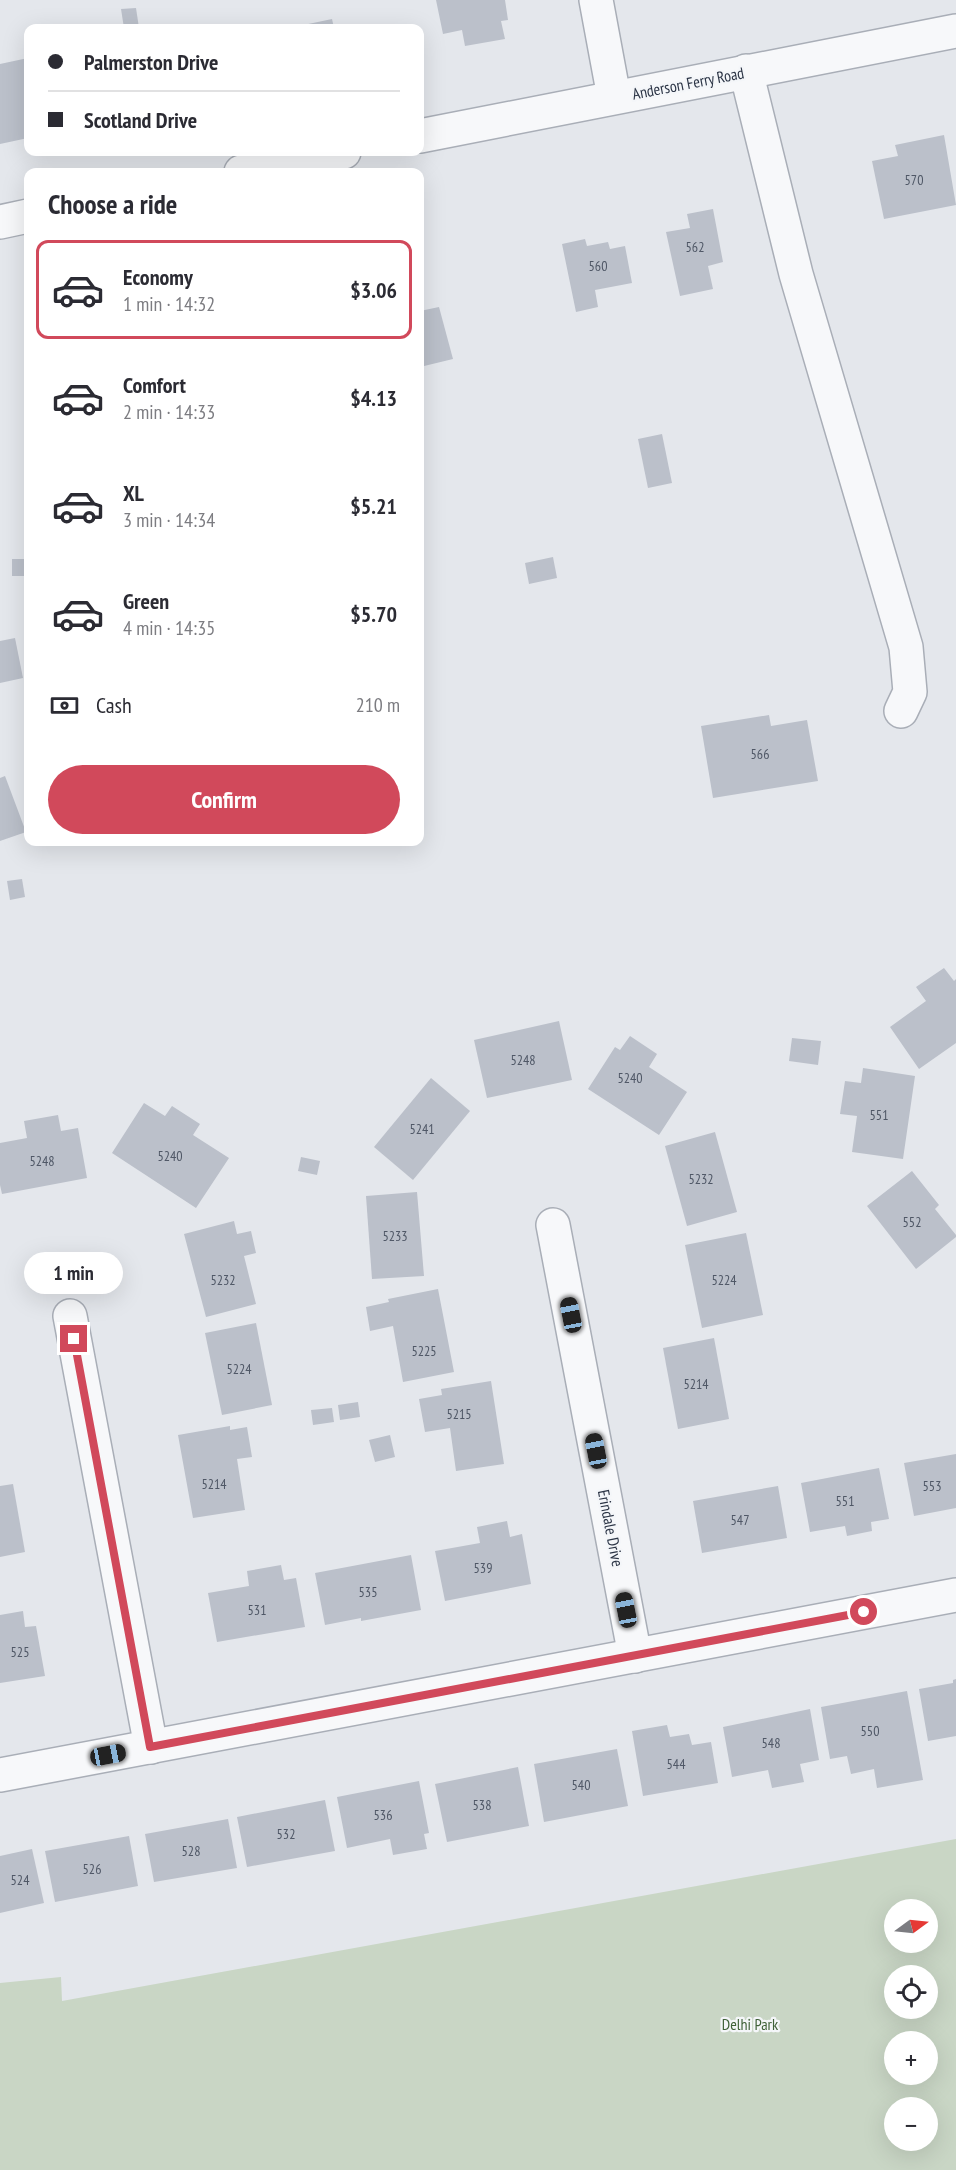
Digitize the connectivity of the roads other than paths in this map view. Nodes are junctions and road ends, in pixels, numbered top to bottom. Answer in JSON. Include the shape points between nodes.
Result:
{"nodes":[{"id":1,"x":596,"y":0,"type":"edge"},
{"id":2,"x":956,"y":31,"type":"edge"},
{"id":3,"x":746,"y":71,"type":"junction"},
{"id":4,"x":614,"y":97,"type":"junction"},
{"id":5,"x":424,"y":135,"type":"edge"},
{"id":6,"x":323,"y":156,"type":"edge"},
{"id":7,"x":262,"y":168,"type":"edge"},
{"id":8,"x":24,"y":217,"type":"edge"},
{"id":9,"x":0,"y":222,"type":"edge"},
{"id":10,"x":900,"y":711,"type":"dead end"},
{"id":11,"x":553,"y":1224,"type":"dead end"},
{"id":12,"x":70,"y":1316,"type":"dead end"},
{"id":13,"x":956,"y":1595,"type":"edge"},
{"id":14,"x":635,"y":1656,"type":"junction"},
{"id":15,"x":150,"y":1747,"type":"junction"},
{"id":16,"x":0,"y":1775,"type":"edge"}],
"edges":[{"from":1,"to":4,"type":"street"},
{"from":2,"to":3,"type":"street","name":"Anderson Ferry Road"},
{"from":3,"to":4,"type":"street","name":"Anderson Ferry Road"},
{"from":3,"to":10,"type":"street","via":[[796,274],[906,647],[910,692]]},
{"from":4,"to":5,"type":"street","name":"Anderson Ferry Road"},
{"from":6,"to":7,"type":"street"},
{"from":8,"to":9,"type":"street"},
{"from":11,"to":14,"type":"street","name":"Erindale Drive"},
{"from":12,"to":15,"type":"street"},
{"from":13,"to":14,"type":"street"},
{"from":14,"to":15,"type":"street"},
{"from":15,"to":16,"type":"street"}]}
